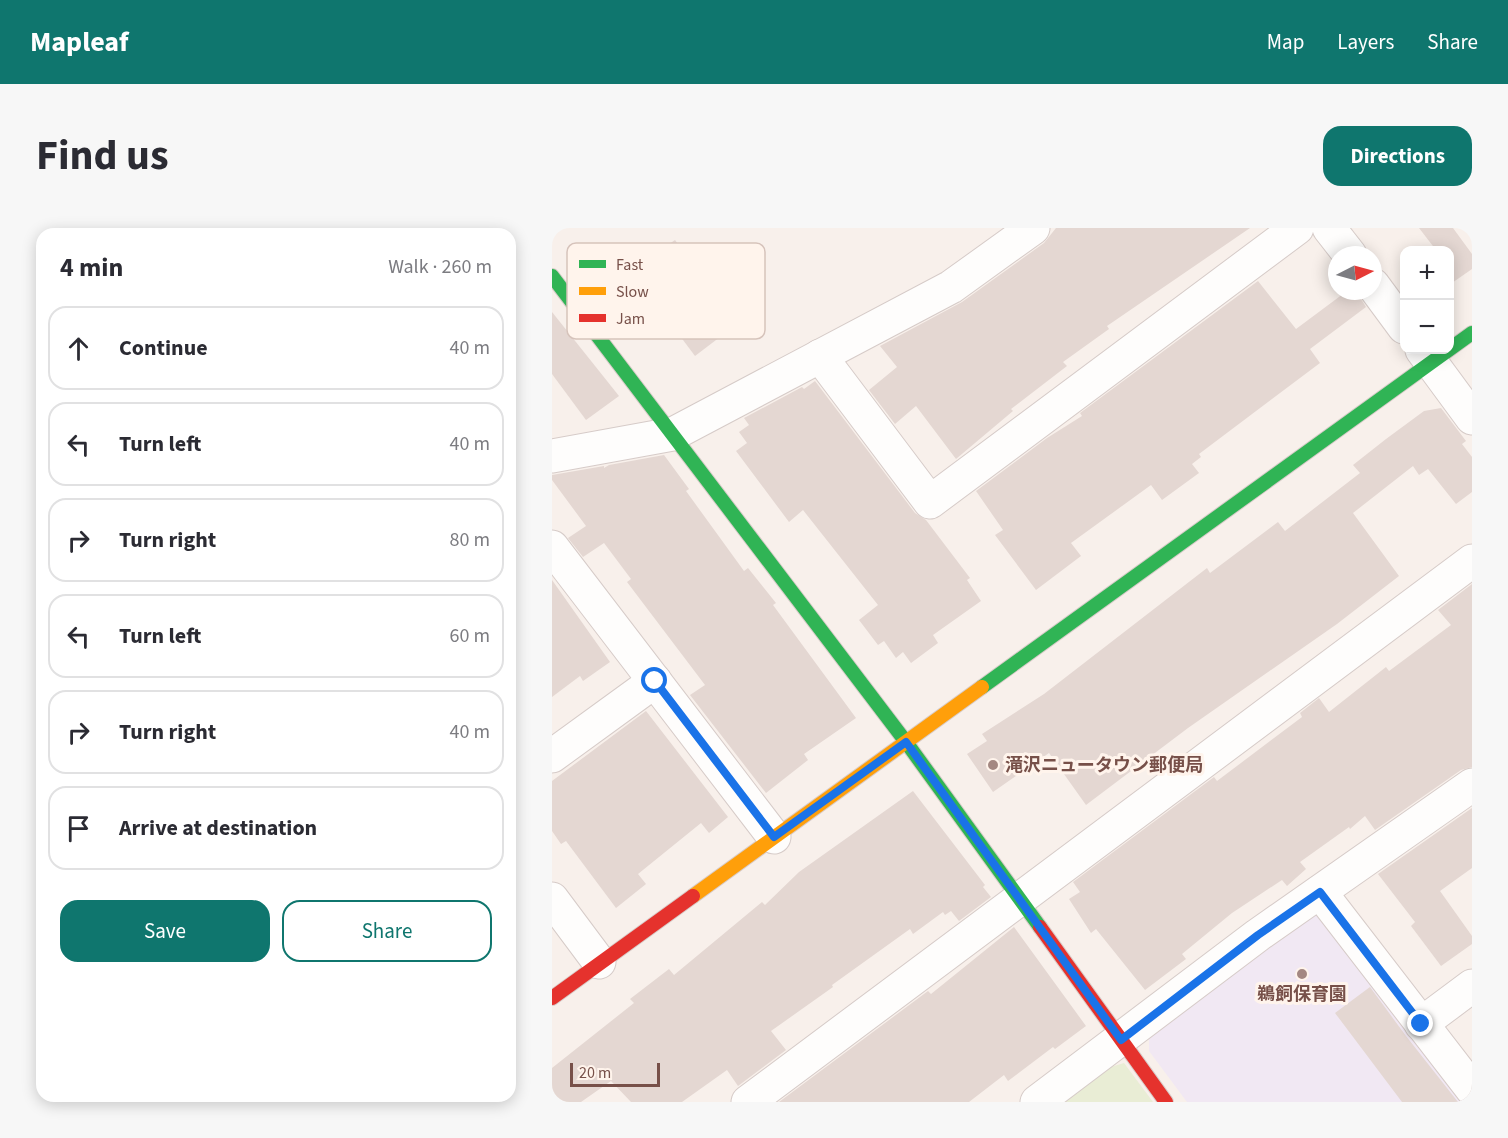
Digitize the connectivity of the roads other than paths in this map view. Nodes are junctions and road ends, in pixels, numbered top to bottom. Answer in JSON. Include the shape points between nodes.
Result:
{"nodes":[{"id":1,"x":1033,"y":228,"type":"edge"},
{"id":2,"x":1297,"y":228,"type":"edge"},
{"id":3,"x":1329,"y":228,"type":"edge"},
{"id":4,"x":1343,"y":246,"type":"edge"},
{"id":5,"x":552,"y":276,"type":"edge"},
{"id":6,"x":567,"y":296,"type":"edge"},
{"id":7,"x":1382,"y":297,"type":"edge"},
{"id":8,"x":1400,"y":322,"type":"edge"},
{"id":9,"x":1472,"y":333,"type":"edge"},
{"id":10,"x":600,"y":339,"type":"edge"},
{"id":11,"x":820,"y":356,"type":"junction"},
{"id":12,"x":1427,"y":356,"type":"edge"},
{"id":13,"x":1472,"y":418,"type":"edge"},
{"id":14,"x":673,"y":434,"type":"junction"},
{"id":15,"x":552,"y":456,"type":"edge"},
{"id":16,"x":552,"y":547,"type":"edge"},
{"id":17,"x":1472,"y":561,"type":"edge"},
{"id":18,"x":655,"y":681,"type":"junction"},
{"id":19,"x":906,"y":742,"type":"junction"},
{"id":20,"x":552,"y":756,"type":"edge"},
{"id":21,"x":1472,"y":785,"type":"edge"},
{"id":22,"x":774,"y":837,"type":"junction"},
{"id":23,"x":1320,"y":892,"type":"junction"},
{"id":24,"x":1019,"y":897,"type":"junction"},
{"id":25,"x":552,"y":898,"type":"edge"},
{"id":26,"x":599,"y":962,"type":"junction"},
{"id":27,"x":1472,"y":986,"type":"edge"},
{"id":28,"x":552,"y":998,"type":"edge"},
{"id":29,"x":1421,"y":1024,"type":"junction"},
{"id":30,"x":1121,"y":1040,"type":"junction"},
{"id":31,"x":1472,"y":1089,"type":"edge"},
{"id":32,"x":748,"y":1102,"type":"edge"},
{"id":33,"x":1037,"y":1102,"type":"edge"},
{"id":34,"x":1166,"y":1102,"type":"edge"}],
"edges":[{"from":1,"to":11,"type":"street","via":[[951,287]]},
{"from":2,"to":11,"type":"street","via":[[930,502]]},
{"from":3,"to":4,"type":"street"},
{"from":5,"to":6,"type":"street"},
{"from":7,"to":8,"type":"street"},
{"from":9,"to":12,"type":"street"},
{"from":10,"to":14,"type":"street"},
{"from":11,"to":14,"type":"street"},
{"from":12,"to":13,"type":"street"},
{"from":12,"to":19,"type":"street"},
{"from":14,"to":15,"type":"street"},
{"from":14,"to":19,"type":"street"},
{"from":16,"to":18,"type":"street"},
{"from":17,"to":24,"type":"street"},
{"from":18,"to":20,"type":"street"},
{"from":18,"to":22,"type":"street"},
{"from":19,"to":22,"type":"street"},
{"from":19,"to":24,"type":"street"},
{"from":21,"to":23,"type":"street"},
{"from":22,"to":26,"type":"street"},
{"from":23,"to":29,"type":"street"},
{"from":23,"to":30,"type":"street"},
{"from":24,"to":30,"type":"street"},
{"from":24,"to":32,"type":"street"},
{"from":25,"to":26,"type":"street"},
{"from":26,"to":28,"type":"street"},
{"from":27,"to":29,"type":"street"},
{"from":29,"to":31,"type":"street"},
{"from":30,"to":33,"type":"street"},
{"from":30,"to":34,"type":"street"}]}
